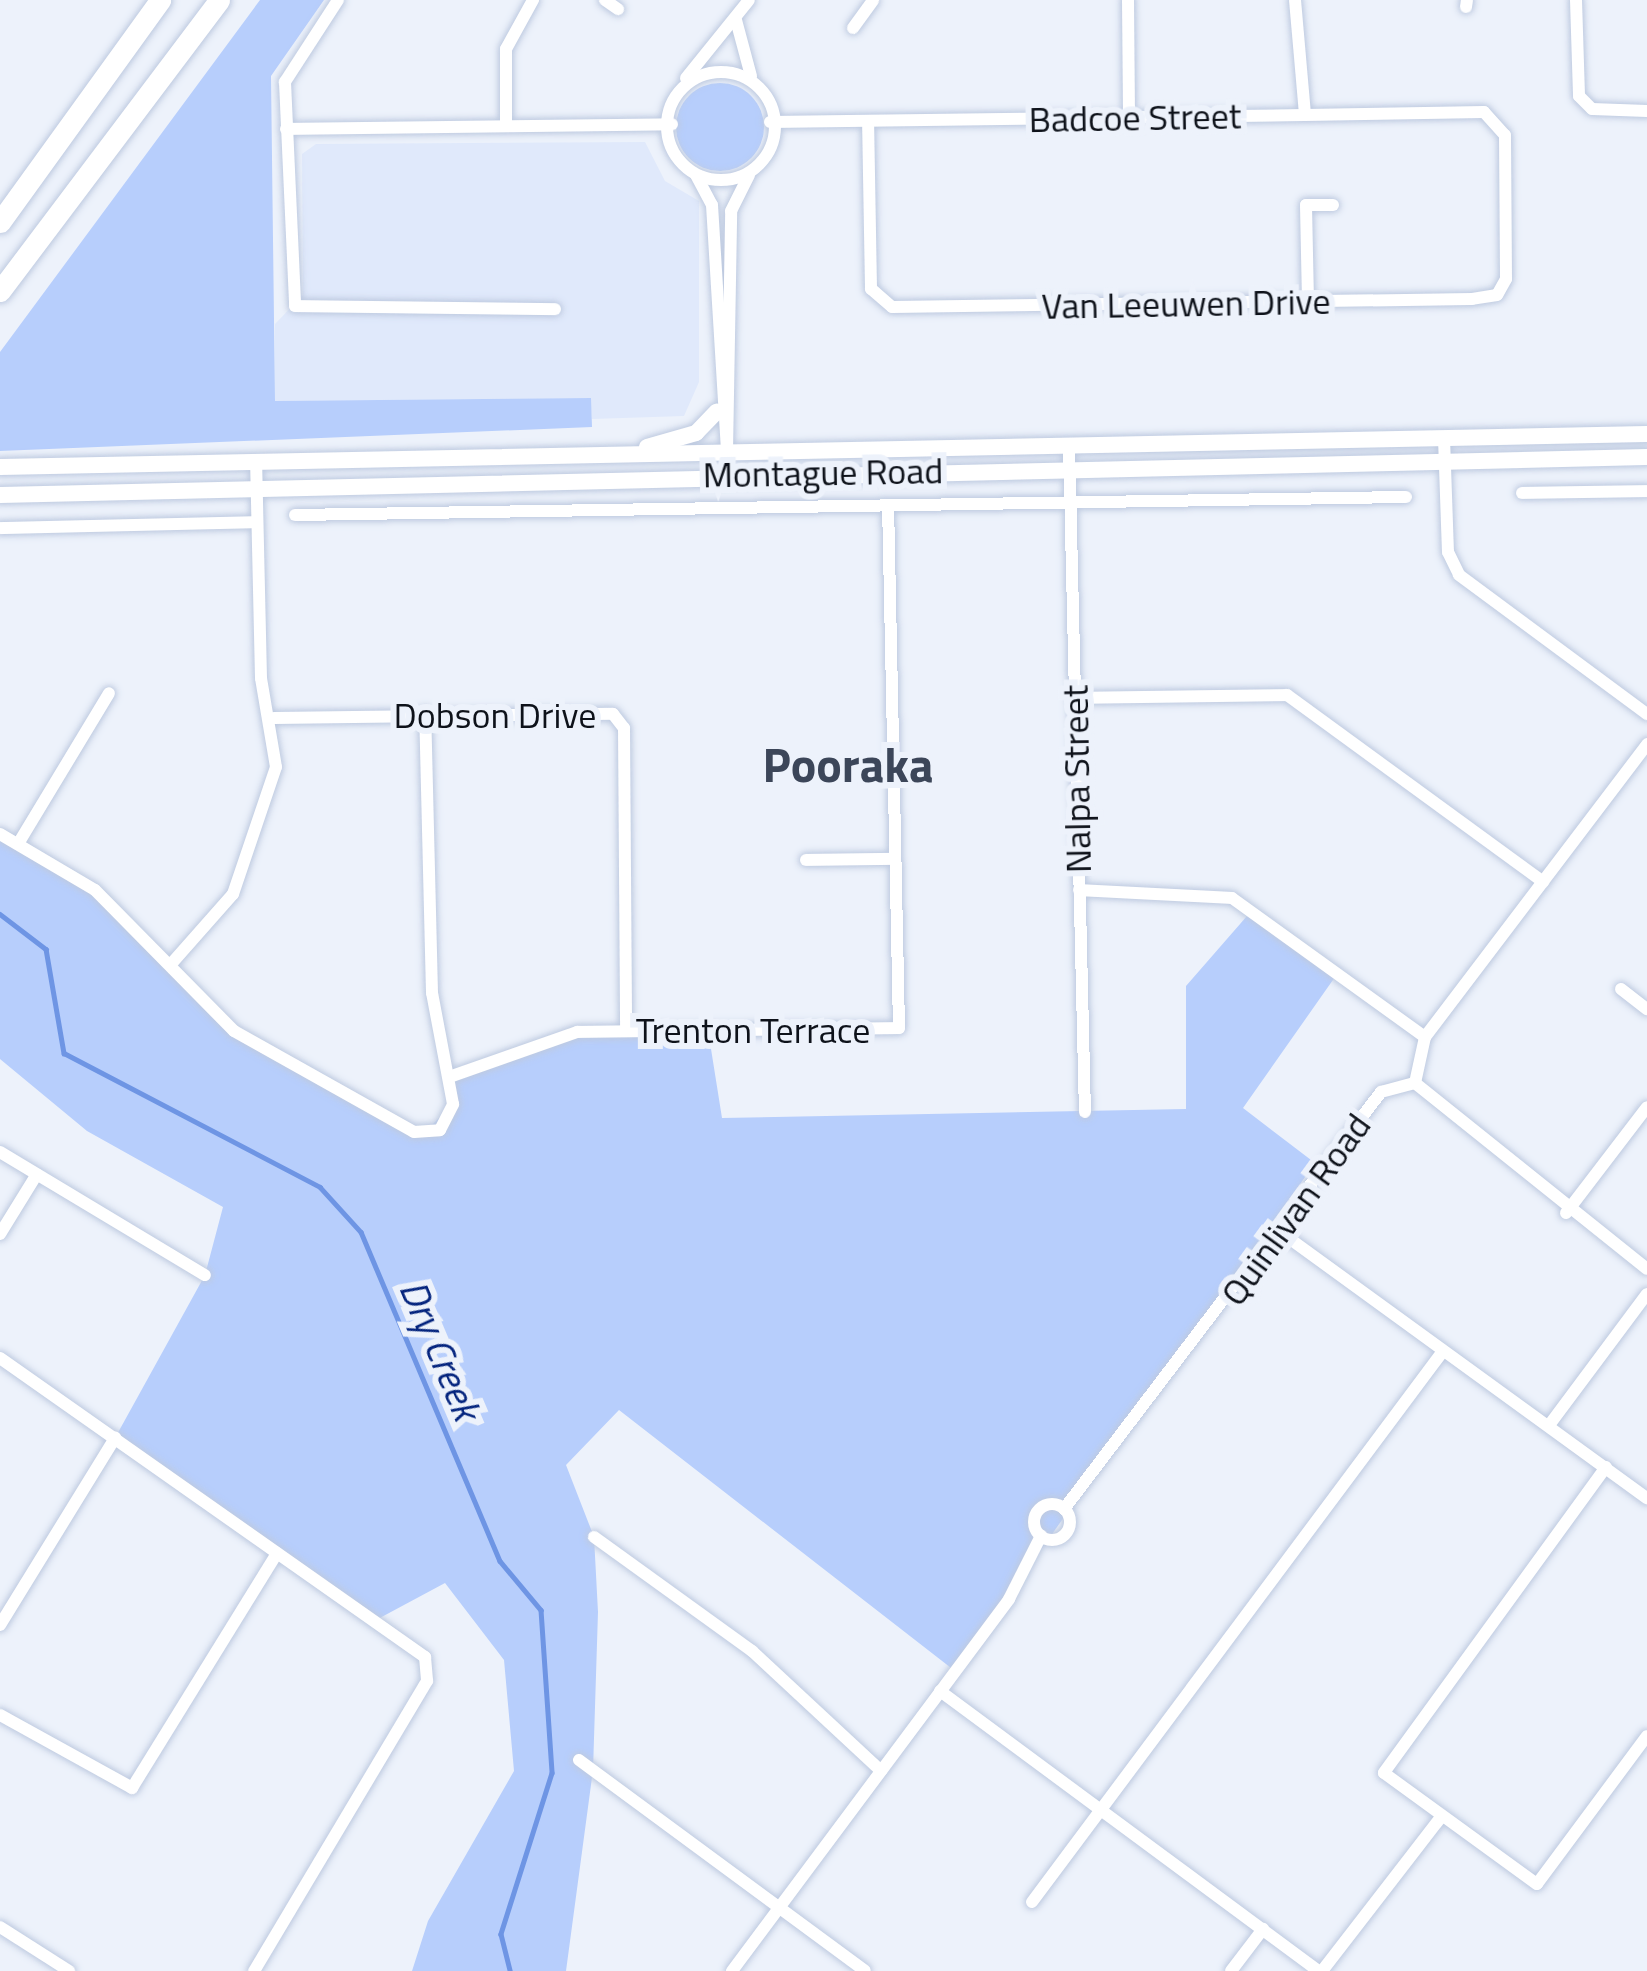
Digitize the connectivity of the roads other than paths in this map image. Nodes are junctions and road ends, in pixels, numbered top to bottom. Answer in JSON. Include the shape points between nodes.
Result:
{"nodes":[{"id":1,"x":160,"y":0,"type":"edge"},
{"id":2,"x":218,"y":0,"type":"edge"},
{"id":3,"x":338,"y":0,"type":"edge"},
{"id":4,"x":533,"y":0,"type":"edge"},
{"id":5,"x":605,"y":0,"type":"edge"},
{"id":6,"x":749,"y":0,"type":"edge"},
{"id":7,"x":873,"y":0,"type":"edge"},
{"id":8,"x":1128,"y":0,"type":"edge"},
{"id":9,"x":1295,"y":0,"type":"edge"},
{"id":10,"x":1576,"y":0,"type":"edge"},
{"id":11,"x":618,"y":9,"type":"dead end"},
{"id":12,"x":736,"y":19,"type":"junction"},
{"id":13,"x":853,"y":28,"type":"dead end"},
{"id":14,"x":751,"y":76,"type":"junction"},
{"id":15,"x":685,"y":80,"type":"junction"},
{"id":16,"x":1647,"y":111,"type":"edge"},
{"id":17,"x":1305,"y":115,"type":"junction"},
{"id":18,"x":1129,"y":117,"type":"junction"},
{"id":19,"x":1498,"y":120,"type":"joint"},
{"id":20,"x":868,"y":121,"type":"junction"},
{"id":21,"x":770,"y":122,"type":"junction"},
{"id":22,"x":672,"y":124,"type":"junction"},
{"id":23,"x":506,"y":126,"type":"junction"},
{"id":24,"x":286,"y":129,"type":"junction"},
{"id":25,"x":696,"y":175,"type":"junction"},
{"id":26,"x":749,"y":175,"type":"junction"},
{"id":27,"x":1333,"y":205,"type":"dead end"},
{"id":28,"x":0,"y":222,"type":"edge"},
{"id":29,"x":0,"y":291,"type":"edge"},
{"id":30,"x":1308,"y":301,"type":"junction"},
{"id":31,"x":555,"y":309,"type":"dead end"},
{"id":32,"x":717,"y":411,"type":"junction"},
{"id":33,"x":1647,"y":434,"type":"edge"},
{"id":34,"x":1444,"y":437,"type":"junction"},
{"id":35,"x":1069,"y":445,"type":"junction"},
{"id":36,"x":727,"y":452,"type":"junction"},
{"id":37,"x":623,"y":454,"type":"junction"},
{"id":38,"x":1647,"y":457,"type":"edge"},
{"id":39,"x":1446,"y":460,"type":"junction"},
{"id":40,"x":256,"y":461,"type":"junction"},
{"id":41,"x":0,"y":467,"type":"edge"},
{"id":42,"x":1070,"y":468,"type":"junction"},
{"id":43,"x":727,"y":474,"type":"junction"},
{"id":44,"x":256,"y":484,"type":"junction"},
{"id":45,"x":1647,"y":491,"type":"edge"},
{"id":46,"x":1522,"y":493,"type":"dead end"},
{"id":47,"x":0,"y":495,"type":"edge"},
{"id":48,"x":1406,"y":496,"type":"dead end"},
{"id":49,"x":1070,"y":502,"type":"junction"},
{"id":50,"x":888,"y":505,"type":"junction"},
{"id":51,"x":295,"y":515,"type":"dead end"},
{"id":52,"x":257,"y":522,"type":"junction"},
{"id":53,"x":0,"y":528,"type":"edge"},
{"id":54,"x":109,"y":693,"type":"dead end"},
{"id":55,"x":1074,"y":698,"type":"junction"},
{"id":56,"x":425,"y":713,"type":"junction"},
{"id":57,"x":1647,"y":714,"type":"edge"},
{"id":58,"x":274,"y":718,"type":"junction"},
{"id":59,"x":1647,"y":744,"type":"edge"},
{"id":60,"x":0,"y":833,"type":"edge"},
{"id":61,"x":18,"y":844,"type":"junction"},
{"id":62,"x":894,"y":859,"type":"junction"},
{"id":63,"x":806,"y":860,"type":"dead end"},
{"id":64,"x":1543,"y":882,"type":"junction"},
{"id":65,"x":1079,"y":890,"type":"junction"},
{"id":66,"x":172,"y":963,"type":"junction"},
{"id":67,"x":1621,"y":989,"type":"dead end"},
{"id":68,"x":1647,"y":1009,"type":"edge"},
{"id":69,"x":626,"y":1030,"type":"junction"},
{"id":70,"x":1425,"y":1037,"type":"junction"},
{"id":71,"x":452,"y":1076,"type":"junction"},
{"id":72,"x":1415,"y":1083,"type":"junction"},
{"id":73,"x":1647,"y":1107,"type":"edge"},
{"id":74,"x":1085,"y":1112,"type":"dead end"},
{"id":75,"x":0,"y":1152,"type":"edge"},
{"id":76,"x":38,"y":1174,"type":"junction"},
{"id":77,"x":1566,"y":1213,"type":"junction"},
{"id":78,"x":1279,"y":1231,"type":"junction"},
{"id":79,"x":0,"y":1234,"type":"edge"},
{"id":80,"x":1647,"y":1269,"type":"edge"},
{"id":81,"x":206,"y":1275,"type":"dead end"},
{"id":82,"x":1647,"y":1294,"type":"edge"},
{"id":83,"x":1443,"y":1351,"type":"junction"},
{"id":84,"x":0,"y":1358,"type":"edge"},
{"id":85,"x":1550,"y":1424,"type":"junction"},
{"id":86,"x":115,"y":1438,"type":"junction"},
{"id":87,"x":1606,"y":1467,"type":"junction"},
{"id":88,"x":1647,"y":1498,"type":"edge"},
{"id":89,"x":1064,"y":1509,"type":"junction"},
{"id":90,"x":1041,"y":1536,"type":"junction"},
{"id":91,"x":594,"y":1537,"type":"dead end"},
{"id":92,"x":278,"y":1553,"type":"junction"},
{"id":93,"x":0,"y":1625,"type":"edge"},
{"id":94,"x":940,"y":1691,"type":"junction"},
{"id":95,"x":0,"y":1715,"type":"edge"},
{"id":96,"x":1647,"y":1736,"type":"edge"},
{"id":97,"x":579,"y":1760,"type":"dead end"},
{"id":98,"x":880,"y":1771,"type":"junction"},
{"id":99,"x":1101,"y":1810,"type":"junction"},
{"id":100,"x":1441,"y":1817,"type":"junction"},
{"id":101,"x":1032,"y":1902,"type":"dead end"},
{"id":102,"x":778,"y":1908,"type":"junction"},
{"id":103,"x":0,"y":1927,"type":"edge"},
{"id":104,"x":1263,"y":1929,"type":"junction"},
{"id":105,"x":69,"y":1971,"type":"edge"},
{"id":106,"x":254,"y":1971,"type":"edge"},
{"id":107,"x":732,"y":1971,"type":"edge"},
{"id":108,"x":865,"y":1971,"type":"edge"},
{"id":109,"x":1231,"y":1971,"type":"edge"},
{"id":110,"x":1321,"y":1971,"type":"edge"}],
"edges":[{"from":1,"to":28,"type":"highway"},
{"from":2,"to":29,"type":"highway"},
{"from":3,"to":24,"type":"street","via":[[289,69]]},
{"from":4,"to":23,"type":"street","via":[[506,50]]},
{"from":5,"to":11,"type":"street"},
{"from":6,"to":12,"type":"street"},
{"from":7,"to":13,"type":"street"},
{"from":8,"to":18,"type":"street"},
{"from":9,"to":17,"type":"street"},
{"from":10,"to":16,"type":"street","via":[[1583,103]]},
{"from":12,"to":14,"type":"street"},
{"from":12,"to":15,"type":"street"},
{"from":14,"to":15,"type":"street"},
{"from":14,"to":21,"type":"street","via":[[766,86]]},
{"from":15,"to":22,"type":"street"},
{"from":17,"to":18,"type":"street","name":"Badcoe Street"},
{"from":17,"to":19,"type":"street","name":"Badcoe Street"},
{"from":18,"to":20,"type":"street","name":"Badcoe Street"},
{"from":19,"to":30,"type":"street","name":"Van Leeuwen Drive","via":[[1506,279],[1497,295]]},
{"from":20,"to":21,"type":"street","name":"Badcoe Street"},
{"from":20,"to":30,"type":"street","name":"Van Leeuwen Drive","via":[[871,289],[885,305]]},
{"from":21,"to":26,"type":"street","via":[[769,162]]},
{"from":22,"to":23,"type":"street"},
{"from":22,"to":25,"type":"street","via":[[675,165]]},
{"from":23,"to":24,"type":"street"},
{"from":24,"to":31,"type":"street","via":[[295,306]]},
{"from":25,"to":26,"type":"street"},
{"from":25,"to":32,"type":"street","via":[[712,205]]},
{"from":26,"to":36,"type":"street","via":[[730,211]]},
{"from":27,"to":30,"type":"street","via":[[1306,206]]},
{"from":32,"to":36,"type":"street"},
{"from":32,"to":37,"type":"main road","via":[[696,433]]},
{"from":33,"to":34,"type":"main road","name":"Montague Road"},
{"from":34,"to":35,"type":"main road","name":"Montague Road"},
{"from":34,"to":39,"type":"street"},
{"from":35,"to":36,"type":"main road","name":"Montague Road"},
{"from":35,"to":42,"type":"street","name":"Nalpa Street"},
{"from":36,"to":37,"type":"main road","name":"Montague Road"},
{"from":36,"to":43,"type":"main road"},
{"from":37,"to":40,"type":"main road","name":"Montague Road"},
{"from":38,"to":39,"type":"main road","name":"Montague Road"},
{"from":39,"to":42,"type":"main road","name":"Montague Road"},
{"from":39,"to":57,"type":"street","via":[[1448,551],[1459,575]]},
{"from":40,"to":41,"type":"main road","name":"Montague Road"},
{"from":40,"to":44,"type":"street"},
{"from":42,"to":43,"type":"main road","name":"Montague Road"},
{"from":42,"to":49,"type":"street","name":"Nalpa Street"},
{"from":43,"to":44,"type":"main road","name":"Montague Road"},
{"from":44,"to":47,"type":"main road","name":"Montague Road"},
{"from":44,"to":52,"type":"street"},
{"from":45,"to":46,"type":"street"},
{"from":48,"to":49,"type":"street"},
{"from":49,"to":50,"type":"street"},
{"from":49,"to":55,"type":"street","name":"Nalpa Street"},
{"from":50,"to":51,"type":"street"},
{"from":50,"to":62,"type":"street","name":"Trenton Terrace"},
{"from":52,"to":53,"type":"street"},
{"from":52,"to":58,"type":"street","via":[[261,678]]},
{"from":54,"to":61,"type":"street"},
{"from":55,"to":64,"type":"street","via":[[1287,695]]},
{"from":55,"to":65,"type":"street","name":"Nalpa Street"},
{"from":56,"to":58,"type":"street","name":"Dobson Drive"},
{"from":56,"to":69,"type":"street","name":"Dobson Drive","via":[[601,709],[624,728]]},
{"from":56,"to":71,"type":"street","via":[[432,992]]},
{"from":58,"to":66,"type":"street","via":[[276,767],[233,894]]},
{"from":59,"to":64,"type":"street"},
{"from":60,"to":61,"type":"street"},
{"from":61,"to":66,"type":"street","via":[[95,890]]},
{"from":62,"to":63,"type":"street"},
{"from":62,"to":69,"type":"street","name":"Trenton Terrace","via":[[899,1028]]},
{"from":64,"to":70,"type":"street"},
{"from":65,"to":70,"type":"street","via":[[1232,898]]},
{"from":65,"to":74,"type":"street","name":"Nalpa Street"},
{"from":66,"to":71,"type":"street","via":[[234,1031],[414,1132],[448,1121]]},
{"from":67,"to":68,"type":"street"},
{"from":69,"to":71,"type":"street","name":"Trenton Terrace","via":[[545,1038]]},
{"from":70,"to":72,"type":"street"},
{"from":72,"to":77,"type":"street"},
{"from":72,"to":78,"type":"street","name":"Quinlivan Road","via":[[1381,1091]]},
{"from":73,"to":77,"type":"street"},
{"from":75,"to":76,"type":"street"},
{"from":76,"to":79,"type":"street"},
{"from":76,"to":81,"type":"street"},
{"from":77,"to":80,"type":"street"},
{"from":78,"to":83,"type":"street"},
{"from":78,"to":89,"type":"street","name":"Quinlivan Road"},
{"from":82,"to":85,"type":"street"},
{"from":83,"to":85,"type":"street"},
{"from":83,"to":99,"type":"street"},
{"from":84,"to":86,"type":"street"},
{"from":85,"to":87,"type":"street"},
{"from":86,"to":92,"type":"street"},
{"from":86,"to":93,"type":"street"},
{"from":87,"to":88,"type":"street"},
{"from":87,"to":100,"type":"street","via":[[1384,1773]]},
{"from":89,"to":90,"type":"street","via":[[1040,1510]]},
{"from":89,"to":90,"type":"street","via":[[1065,1535]]},
{"from":90,"to":94,"type":"street"},
{"from":91,"to":98,"type":"street","via":[[770,1665]]},
{"from":92,"to":95,"type":"street","via":[[132,1788]]},
{"from":92,"to":106,"type":"street","via":[[425,1657],[428,1681]]},
{"from":94,"to":98,"type":"street"},
{"from":94,"to":99,"type":"street"},
{"from":96,"to":100,"type":"street","via":[[1537,1883]]},
{"from":97,"to":102,"type":"street"},
{"from":98,"to":102,"type":"street"},
{"from":99,"to":101,"type":"street"},
{"from":99,"to":104,"type":"street"},
{"from":100,"to":110,"type":"street"},
{"from":102,"to":107,"type":"street"},
{"from":102,"to":108,"type":"street"},
{"from":103,"to":105,"type":"street"},
{"from":104,"to":109,"type":"street"},
{"from":104,"to":110,"type":"street"}]}
